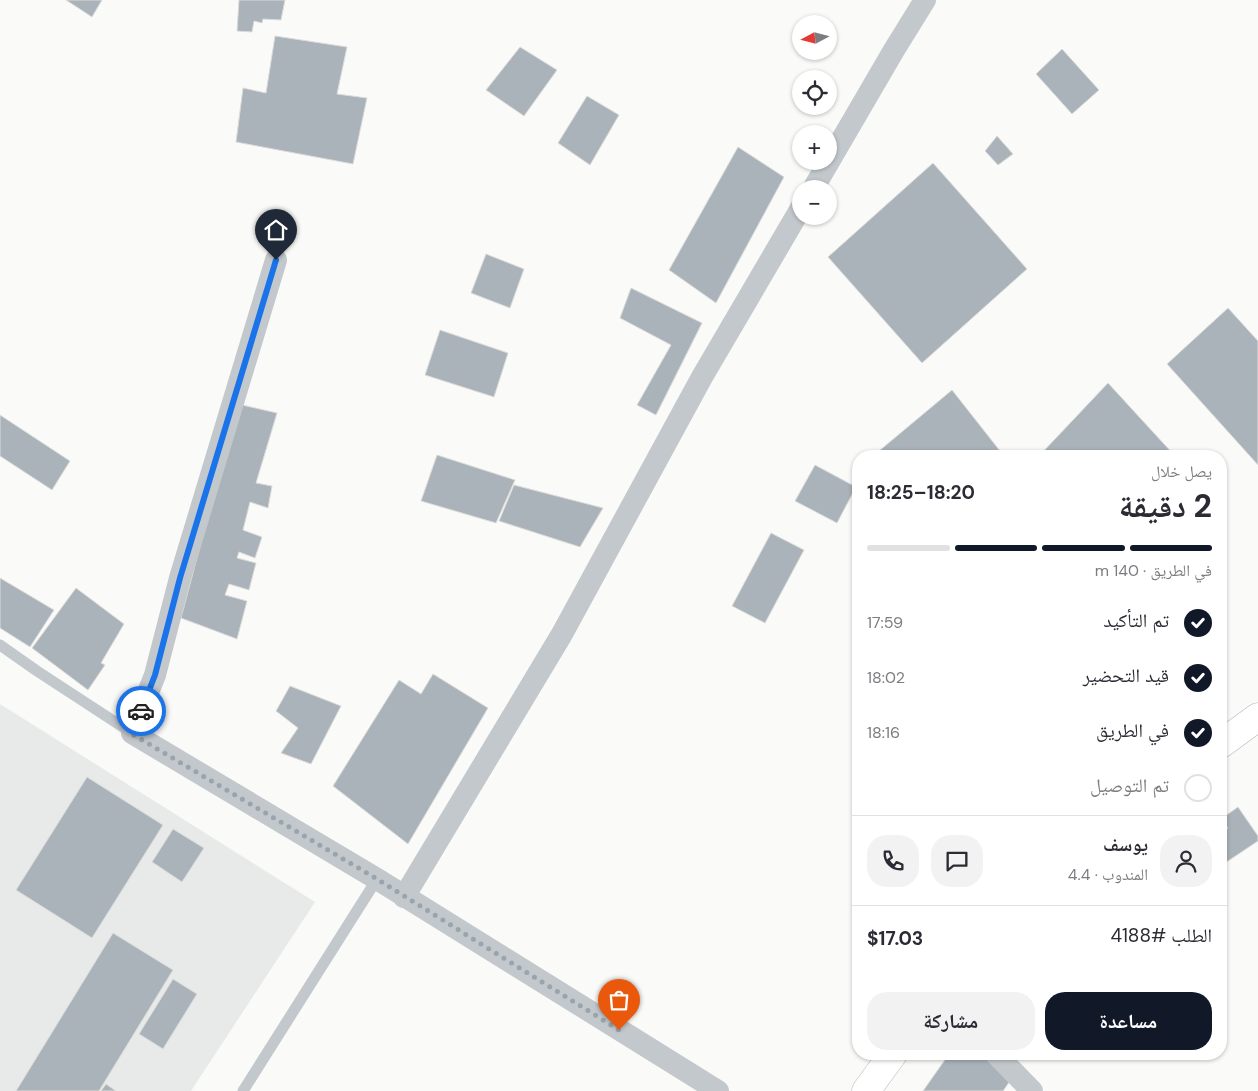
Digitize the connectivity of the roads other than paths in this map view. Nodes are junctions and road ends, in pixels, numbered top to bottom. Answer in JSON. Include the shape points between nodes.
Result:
{"nodes":[{"id":1,"x":925,"y":0,"type":"edge"},
{"id":2,"x":818,"y":180,"type":"edge"},
{"id":3,"x":792,"y":223,"type":"edge"},
{"id":4,"x":276,"y":260,"type":"dead end"},
{"id":5,"x":0,"y":645,"type":"edge"},
{"id":6,"x":1258,"y":717,"type":"edge"},
{"id":7,"x":132,"y":734,"type":"junction"},
{"id":8,"x":1227,"y":740,"type":"edge"},
{"id":9,"x":377,"y":879,"type":"junction"},
{"id":10,"x":404,"y":897,"type":"junction"},
{"id":11,"x":889,"y":1060,"type":"edge"},
{"id":12,"x":1002,"y":1060,"type":"edge"},
{"id":13,"x":244,"y":1091,"type":"edge"},
{"id":14,"x":718,"y":1091,"type":"edge"},
{"id":15,"x":866,"y":1091,"type":"edge"},
{"id":16,"x":1032,"y":1091,"type":"edge"}],
"edges":[{"from":1,"to":2,"type":"street"},
{"from":3,"to":10,"type":"street","via":[[702,377],[562,634]]},
{"from":4,"to":7,"type":"street","via":[[180,578],[155,675]]},
{"from":5,"to":7,"type":"lane"},
{"from":6,"to":8,"type":"main road"},
{"from":7,"to":9,"type":"street"},
{"from":9,"to":10,"type":"street"},
{"from":9,"to":13,"type":"lane"},
{"from":10,"to":14,"type":"street"},
{"from":11,"to":15,"type":"main road"},
{"from":12,"to":16,"type":"street"}]}
